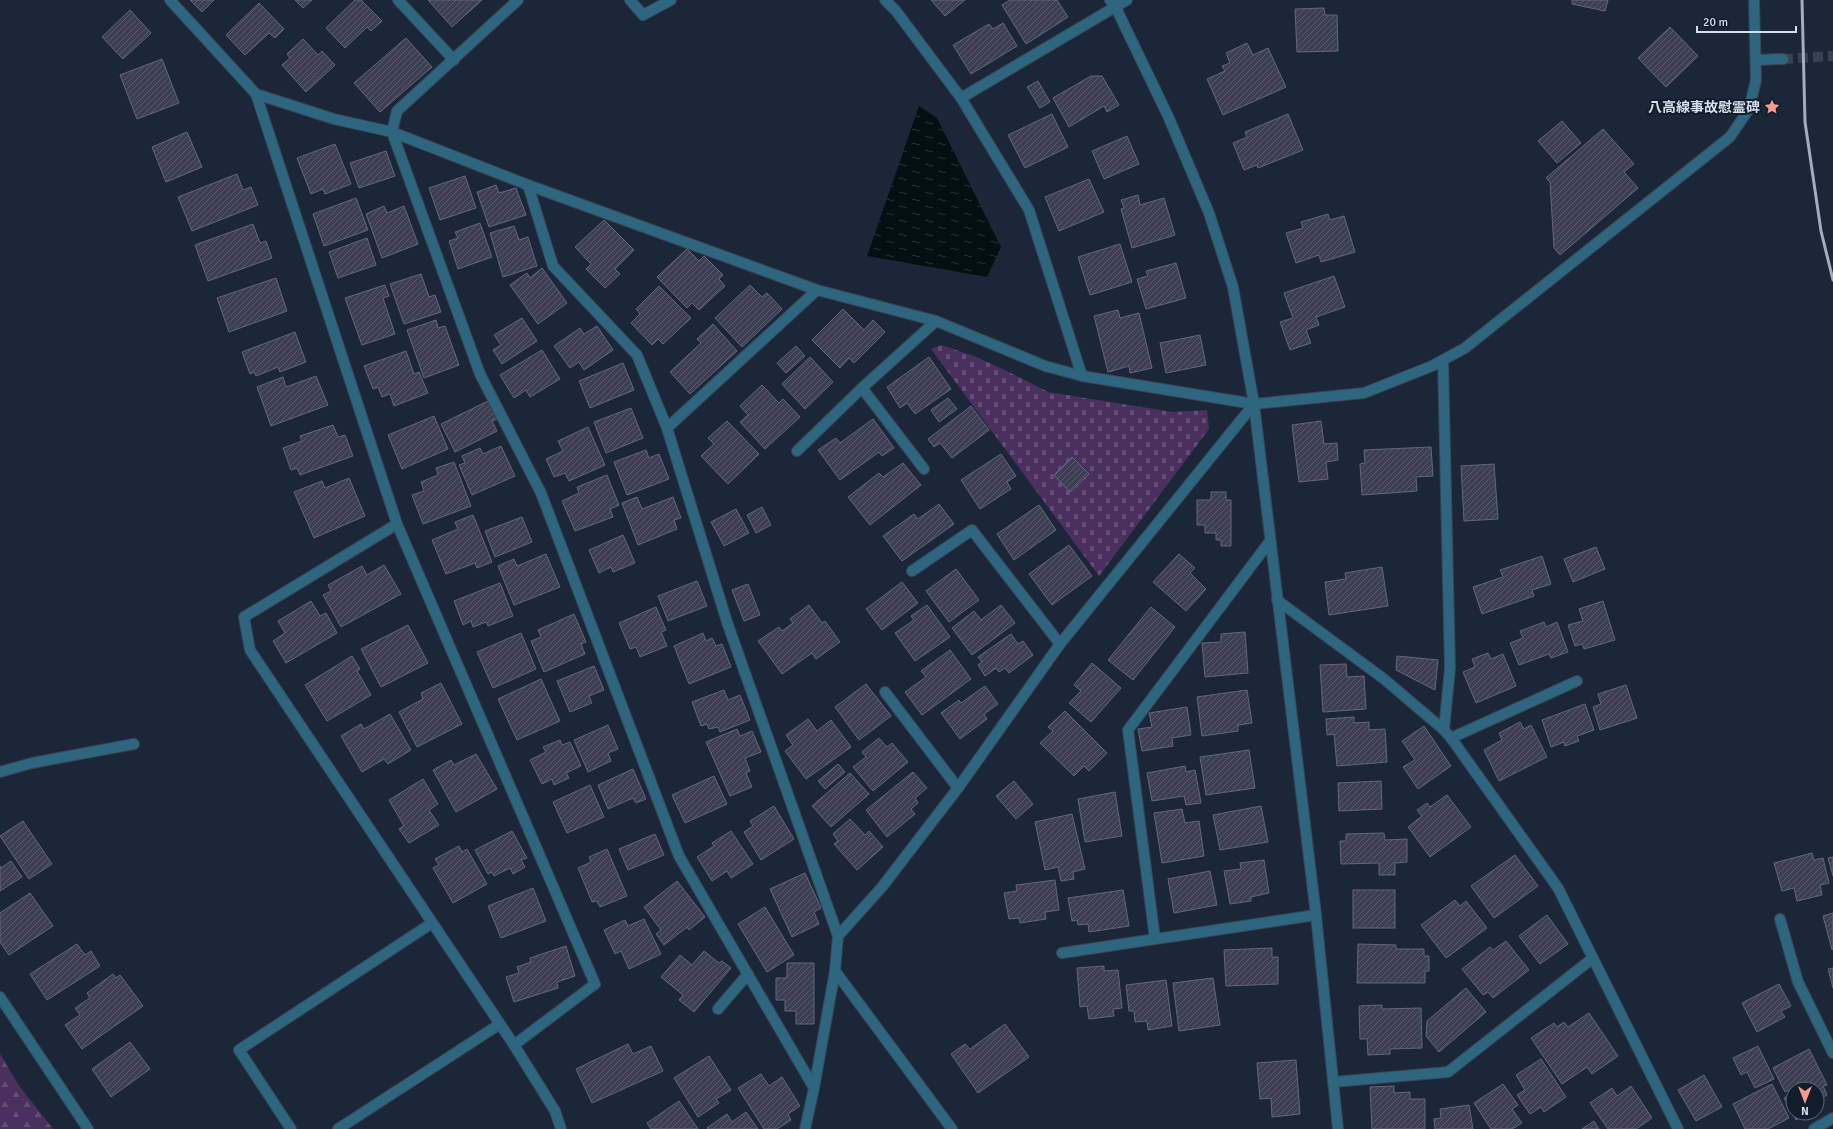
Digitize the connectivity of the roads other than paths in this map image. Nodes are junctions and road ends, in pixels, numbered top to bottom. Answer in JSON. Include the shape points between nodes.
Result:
{"nodes":[{"id":1,"x":170,"y":0,"type":"edge"},
{"id":2,"x":398,"y":0,"type":"edge"},
{"id":3,"x":518,"y":0,"type":"edge"},
{"id":4,"x":630,"y":0,"type":"edge"},
{"id":5,"x":671,"y":0,"type":"edge"},
{"id":6,"x":885,"y":0,"type":"edge"},
{"id":7,"x":1127,"y":0,"type":"edge"},
{"id":8,"x":1754,"y":0,"type":"edge"},
{"id":9,"x":1113,"y":4,"type":"edge"},
{"id":10,"x":1783,"y":59,"type":"tunnel mouth"},
{"id":11,"x":454,"y":60,"type":"junction"},
{"id":12,"x":1757,"y":60,"type":"junction"},
{"id":13,"x":256,"y":94,"type":"junction"},
{"id":14,"x":961,"y":98,"type":"junction"},
{"id":15,"x":392,"y":132,"type":"junction"},
{"id":16,"x":528,"y":185,"type":"junction"},
{"id":17,"x":817,"y":290,"type":"junction"},
{"id":18,"x":936,"y":321,"type":"junction"},
{"id":19,"x":1443,"y":361,"type":"junction"},
{"id":20,"x":1082,"y":376,"type":"junction"},
{"id":21,"x":862,"y":388,"type":"junction"},
{"id":22,"x":1254,"y":404,"type":"junction"},
{"id":23,"x":667,"y":428,"type":"junction"},
{"id":24,"x":797,"y":451,"type":"dead end"},
{"id":25,"x":924,"y":469,"type":"dead end"},
{"id":26,"x":397,"y":524,"type":"junction"},
{"id":27,"x":1270,"y":541,"type":"junction"},
{"id":28,"x":912,"y":571,"type":"dead end"},
{"id":29,"x":1277,"y":600,"type":"junction"},
{"id":30,"x":1060,"y":644,"type":"junction"},
{"id":31,"x":1577,"y":681,"type":"dead end"},
{"id":32,"x":885,"y":692,"type":"dead end"},
{"id":33,"x":1447,"y":734,"type":"junction"},
{"id":34,"x":134,"y":744,"type":"dead end"},
{"id":35,"x":0,"y":772,"type":"edge"},
{"id":36,"x":958,"y":788,"type":"junction"},
{"id":37,"x":1316,"y":915,"type":"junction"},
{"id":38,"x":1780,"y":919,"type":"dead end"},
{"id":39,"x":432,"y":923,"type":"junction"},
{"id":40,"x":838,"y":936,"type":"junction"},
{"id":41,"x":1155,"y":939,"type":"junction"},
{"id":42,"x":1062,"y":954,"type":"dead end"},
{"id":43,"x":1593,"y":958,"type":"junction"},
{"id":44,"x":835,"y":971,"type":"junction"},
{"id":45,"x":748,"y":974,"type":"junction"},
{"id":46,"x":0,"y":997,"type":"edge"},
{"id":47,"x":718,"y":1009,"type":"dead end"},
{"id":48,"x":500,"y":1024,"type":"junction"},
{"id":49,"x":514,"y":1046,"type":"junction"},
{"id":50,"x":1833,"y":1053,"type":"edge"},
{"id":51,"x":1333,"y":1082,"type":"junction"},
{"id":52,"x":814,"y":1088,"type":"junction"},
{"id":53,"x":1833,"y":1118,"type":"edge"},
{"id":54,"x":88,"y":1129,"type":"edge"},
{"id":55,"x":292,"y":1129,"type":"edge"},
{"id":56,"x":338,"y":1129,"type":"edge"},
{"id":57,"x":561,"y":1129,"type":"edge"},
{"id":58,"x":805,"y":1129,"type":"edge"},
{"id":59,"x":952,"y":1129,"type":"edge"},
{"id":60,"x":1338,"y":1129,"type":"edge"},
{"id":61,"x":1678,"y":1129,"type":"edge"},
{"id":62,"x":1814,"y":1129,"type":"edge"}],
"edges":[{"from":1,"to":13,"type":"street"},
{"from":2,"to":11,"type":"street"},
{"from":3,"to":11,"type":"street"},
{"from":4,"to":5,"type":"street","via":[[643,15]]},
{"from":6,"to":14,"type":"street"},
{"from":7,"to":9,"type":"street"},
{"from":8,"to":12,"type":"street"},
{"from":9,"to":14,"type":"street"},
{"from":9,"to":22,"type":"street","via":[[1168,116],[1209,213],[1233,287]]},
{"from":10,"to":12,"type":"street"},
{"from":11,"to":15,"type":"street","via":[[397,111]]},
{"from":12,"to":19,"type":"street","via":[[1756,80],[1749,109],[1730,137],[1465,348]]},
{"from":13,"to":15,"type":"street","via":[[334,119]]},
{"from":13,"to":26,"type":"street"},
{"from":14,"to":20,"type":"street","via":[[1029,210]]},
{"from":15,"to":16,"type":"street"},
{"from":15,"to":45,"type":"street","via":[[480,374],[541,493],[679,856]]},
{"from":16,"to":17,"type":"street"},
{"from":16,"to":23,"type":"street","via":[[553,266],[637,355]]},
{"from":17,"to":18,"type":"street"},
{"from":17,"to":23,"type":"street"},
{"from":18,"to":20,"type":"street","via":[[1045,366]]},
{"from":18,"to":21,"type":"street"},
{"from":19,"to":22,"type":"street","via":[[1364,393]]},
{"from":19,"to":33,"type":"street","via":[[1450,668]]},
{"from":20,"to":22,"type":"street"},
{"from":21,"to":24,"type":"street"},
{"from":21,"to":25,"type":"street"},
{"from":22,"to":27,"type":"street"},
{"from":22,"to":30,"type":"street"},
{"from":23,"to":40,"type":"street","via":[[727,622]]},
{"from":26,"to":39,"type":"street","via":[[244,617],[250,650]]},
{"from":26,"to":49,"type":"street","via":[[595,984]]},
{"from":27,"to":29,"type":"street"},
{"from":27,"to":41,"type":"street","via":[[1128,730]]},
{"from":28,"to":30,"type":"street","via":[[972,530]]},
{"from":29,"to":33,"type":"street","via":[[1384,679]]},
{"from":29,"to":37,"type":"street"},
{"from":30,"to":36,"type":"street"},
{"from":31,"to":33,"type":"street"},
{"from":32,"to":36,"type":"street"},
{"from":33,"to":43,"type":"street","via":[[1558,888]]},
{"from":34,"to":35,"type":"street","via":[[32,763]]},
{"from":36,"to":40,"type":"street","via":[[882,887]]},
{"from":37,"to":41,"type":"street"},
{"from":37,"to":51,"type":"street"},
{"from":38,"to":50,"type":"street","via":[[1798,982]]},
{"from":39,"to":48,"type":"street"},
{"from":39,"to":55,"type":"street","via":[[239,1050]]},
{"from":40,"to":44,"type":"street"},
{"from":41,"to":42,"type":"street"},
{"from":43,"to":51,"type":"street","via":[[1448,1072]]},
{"from":43,"to":61,"type":"street"},
{"from":44,"to":52,"type":"street"},
{"from":44,"to":59,"type":"street"},
{"from":45,"to":47,"type":"street"},
{"from":45,"to":52,"type":"street"},
{"from":46,"to":54,"type":"street"},
{"from":48,"to":49,"type":"street"},
{"from":48,"to":56,"type":"street"},
{"from":49,"to":57,"type":"street","via":[[555,1111]]},
{"from":51,"to":60,"type":"street"},
{"from":52,"to":58,"type":"street"},
{"from":53,"to":62,"type":"street"}]}
